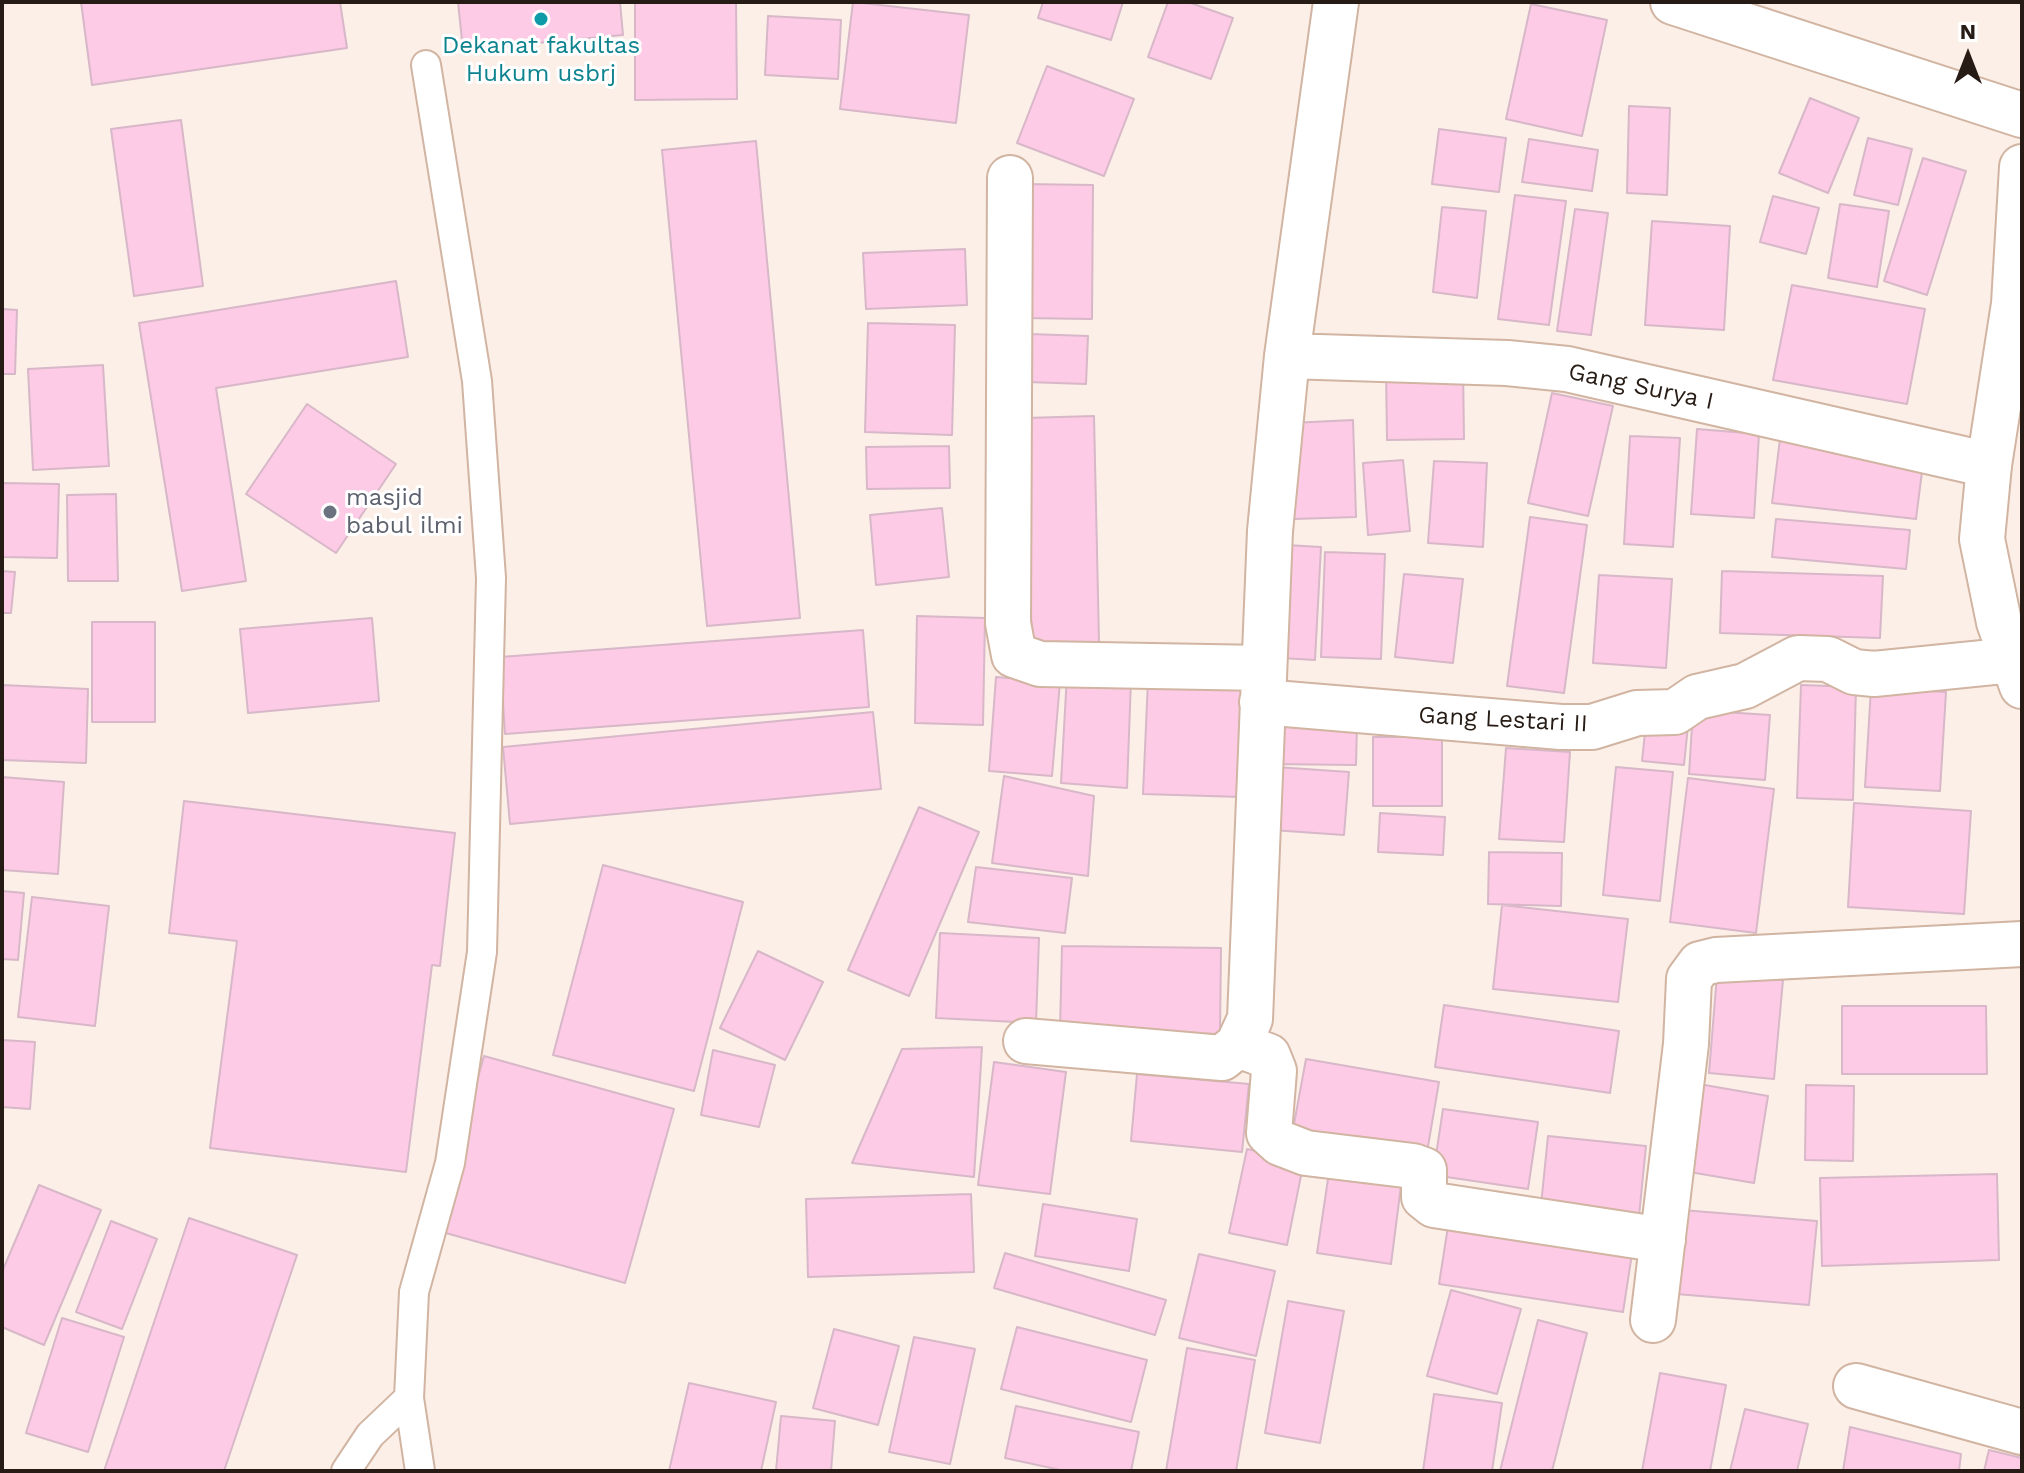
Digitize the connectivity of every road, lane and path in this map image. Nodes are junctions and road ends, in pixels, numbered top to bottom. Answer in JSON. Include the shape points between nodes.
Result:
{"nodes":[{"id":1,"x":1336,"y":2,"type":"edge"},
{"id":2,"x":1673,"y":2,"type":"edge"},
{"id":3,"x":426,"y":65,"type":"dead end"},
{"id":4,"x":2022,"y":115,"type":"edge"},
{"id":5,"x":2022,"y":167,"type":"edge"},
{"id":6,"x":1010,"y":178,"type":"dead end"},
{"id":7,"x":1287,"y":356,"type":"junction"},
{"id":8,"x":1989,"y":465,"type":"junction"},
{"id":9,"x":2018,"y":673,"type":"edge"},
{"id":10,"x":1263,"y":685,"type":"junction"},
{"id":11,"x":2022,"y":944,"type":"edge"},
{"id":12,"x":1026,"y":1041,"type":"dead end"},
{"id":13,"x":1238,"y":1045,"type":"junction"},
{"id":14,"x":1663,"y":1240,"type":"junction"},
{"id":15,"x":1653,"y":1320,"type":"dead end"},
{"id":16,"x":1856,"y":1386,"type":"dead end"},
{"id":17,"x":409,"y":1398,"type":"junction"},
{"id":18,"x":2022,"y":1432,"type":"edge"},
{"id":19,"x":346,"y":1471,"type":"edge"},
{"id":20,"x":420,"y":1471,"type":"edge"}],
"edges":[{"from":1,"to":7,"type":"street"},
{"from":2,"to":4,"type":"street"},
{"from":3,"to":17,"type":"lane","via":[[477,381],[491,578],[482,952],[450,1163],[414,1292]]},
{"from":5,"to":8,"type":"street","via":[[2014,304]]},
{"from":6,"to":10,"type":"street","name":"Gang Lestari II","via":[[1008,623],[1014,655],[1040,664]]},
{"from":7,"to":8,"type":"street","name":"Gang Surya I","via":[[1567,369]]},
{"from":7,"to":10,"type":"street","via":[[1270,531]]},
{"from":8,"to":9,"type":"street","via":[[1982,539],[1999,622]]},
{"from":9,"to":10,"type":"street","name":"Gang Lestari II","via":[[1874,674],[1854,672],[1828,659],[1798,658],[1745,686],[1697,697],[1675,712],[1637,713],[1592,727]]},
{"from":10,"to":13,"type":"street","via":[[1250,1019]]},
{"from":11,"to":14,"type":"street","via":[[1700,964],[1689,979]]},
{"from":12,"to":13,"type":"street","via":[[1222,1058]]},
{"from":13,"to":14,"type":"street","via":[[1268,1056],[1274,1071],[1269,1133],[1280,1143],[1306,1153],[1424,1170],[1424,1197],[1434,1205]]},
{"from":14,"to":15,"type":"street"},
{"from":16,"to":18,"type":"street"},
{"from":17,"to":19,"type":"lane","via":[[370,1435]]},
{"from":17,"to":20,"type":"lane"}]}
